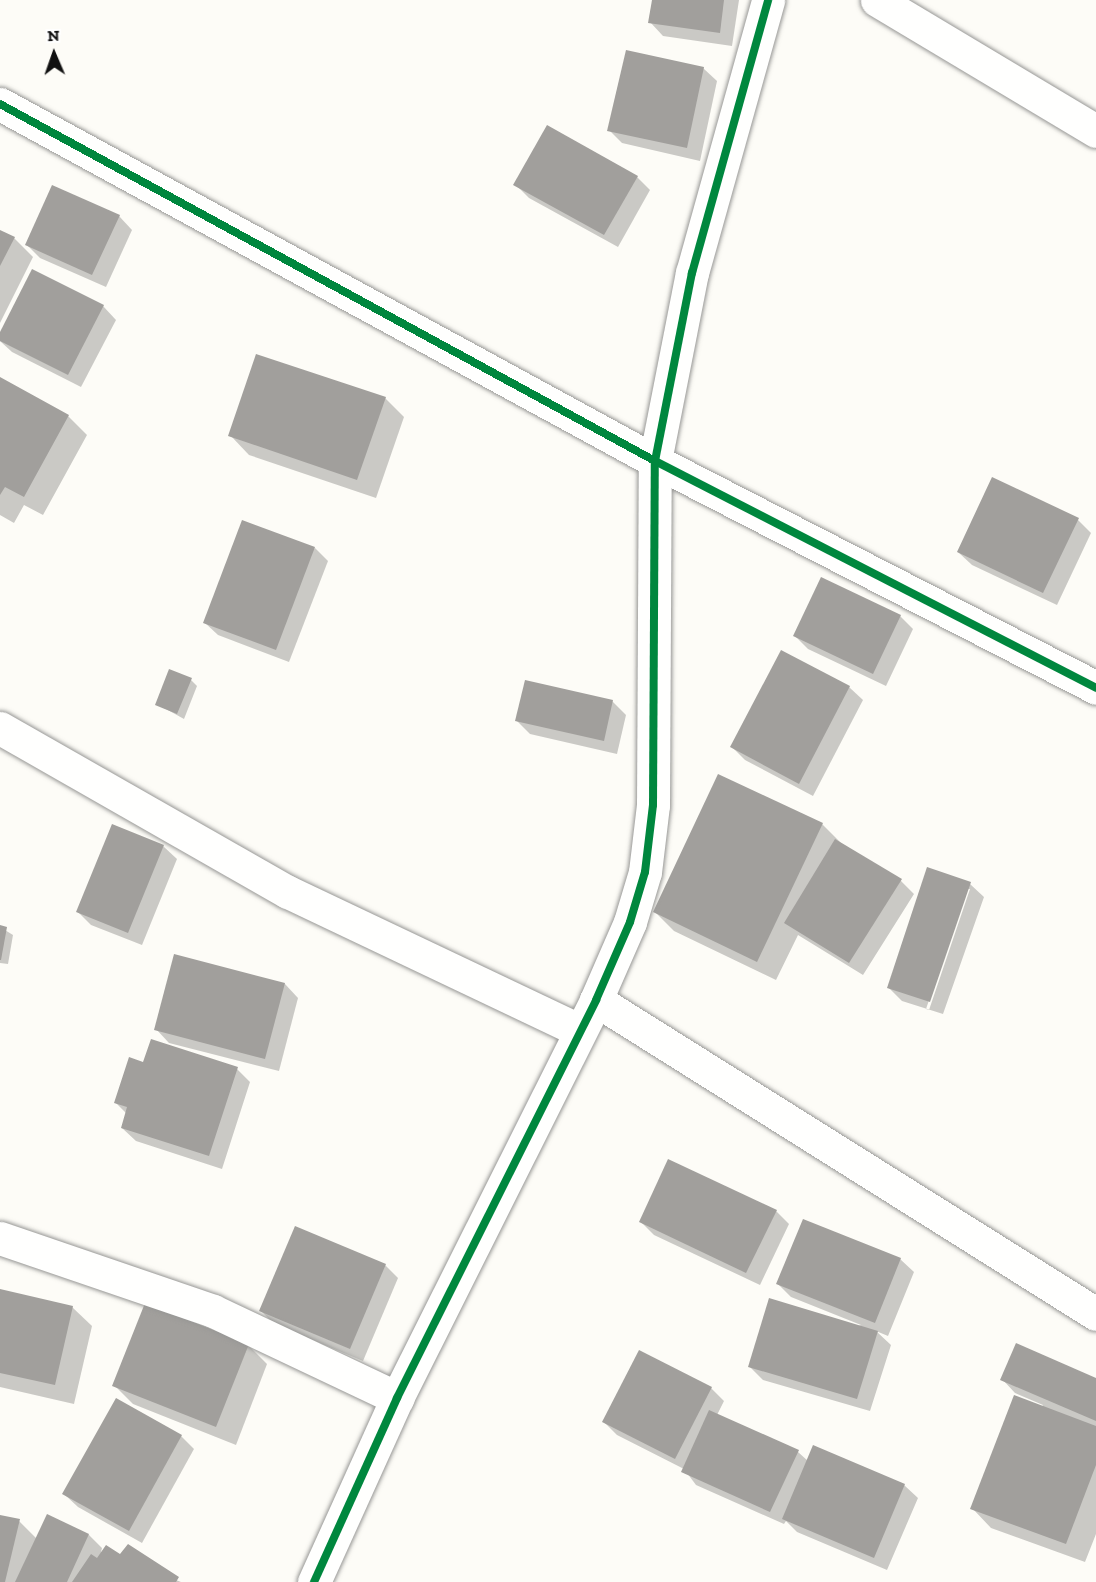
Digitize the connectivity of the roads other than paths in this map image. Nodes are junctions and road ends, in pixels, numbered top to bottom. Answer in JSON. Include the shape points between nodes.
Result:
{"nodes":[{"id":1,"x":768,"y":0,"type":"edge"},
{"id":2,"x":877,"y":0,"type":"edge"},
{"id":3,"x":0,"y":104,"type":"edge"},
{"id":4,"x":1096,"y":130,"type":"edge"},
{"id":5,"x":655,"y":461,"type":"junction"},
{"id":6,"x":1096,"y":688,"type":"edge"},
{"id":7,"x":0,"y":728,"type":"edge"},
{"id":8,"x":596,"y":1000,"type":"junction"},
{"id":9,"x":579,"y":1030,"type":"junction"},
{"id":10,"x":0,"y":1238,"type":"edge"},
{"id":11,"x":1096,"y":1314,"type":"edge"},
{"id":12,"x":397,"y":1398,"type":"junction"},
{"id":13,"x":314,"y":1582,"type":"edge"}],
"edges":[{"from":1,"to":5,"type":"street","via":[[692,273]]},
{"from":2,"to":4,"type":"street"},
{"from":3,"to":5,"type":"street"},
{"from":5,"to":6,"type":"street"},
{"from":5,"to":8,"type":"street","via":[[653,805],[645,873],[630,922]]},
{"from":7,"to":9,"type":"street","via":[[288,892]]},
{"from":8,"to":9,"type":"street"},
{"from":8,"to":11,"type":"street"},
{"from":9,"to":12,"type":"street"},
{"from":10,"to":12,"type":"street","via":[[213,1311]]},
{"from":12,"to":13,"type":"street"}]}
